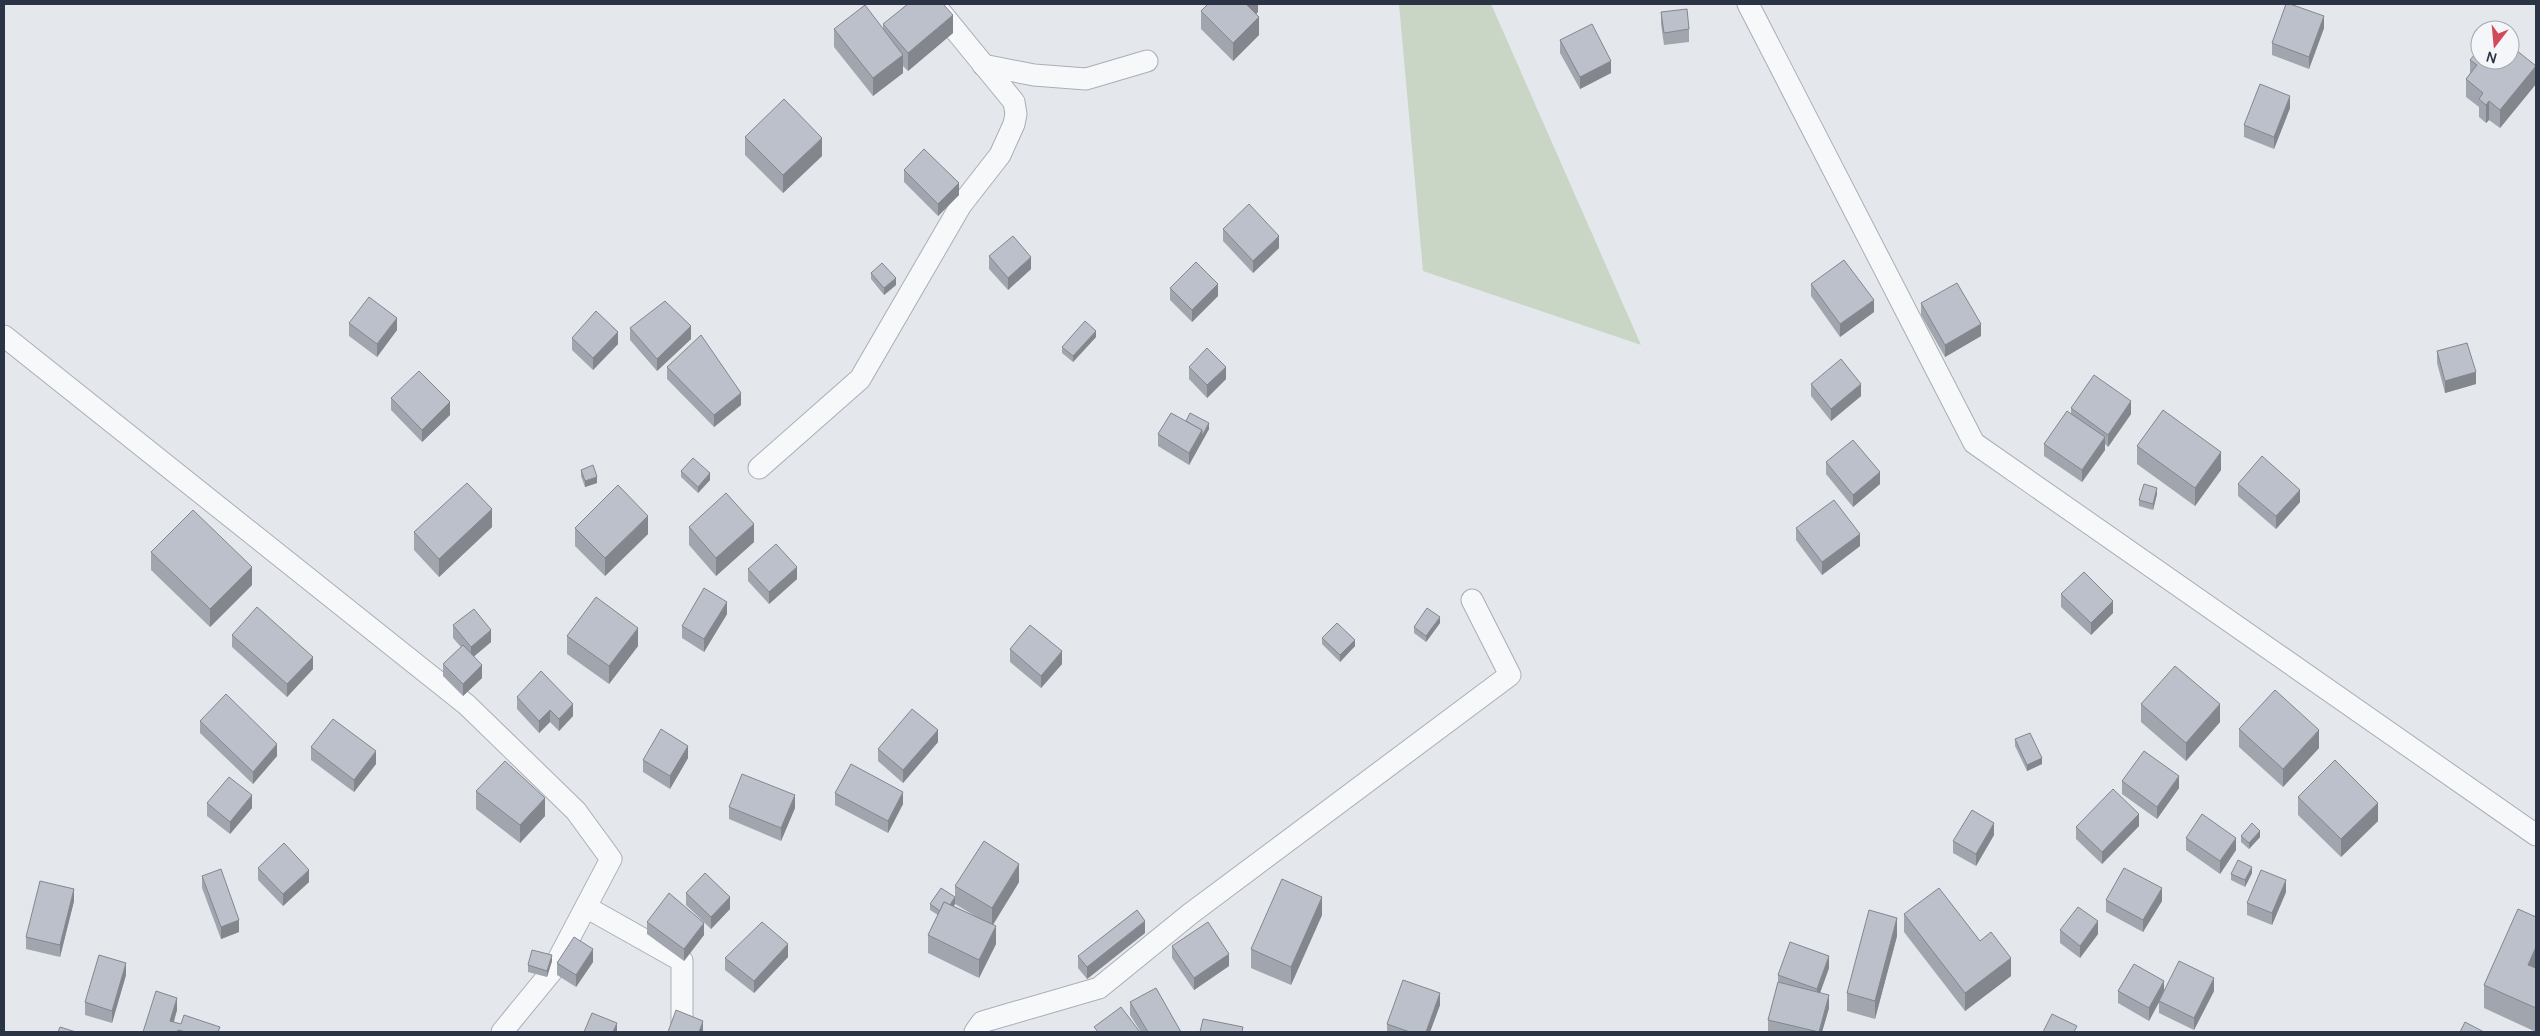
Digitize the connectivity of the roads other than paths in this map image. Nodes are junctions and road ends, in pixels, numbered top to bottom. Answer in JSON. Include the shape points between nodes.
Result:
{"nodes":[{"id":1,"x":934,"y":4,"type":"edge"},
{"id":2,"x":1748,"y":4,"type":"edge"},
{"id":3,"x":1147,"y":61,"type":"dead end"},
{"id":4,"x":983,"y":65,"type":"junction"},
{"id":5,"x":4,"y":336,"type":"edge"},
{"id":6,"x":759,"y":468,"type":"dead end"},
{"id":7,"x":1472,"y":600,"type":"dead end"},
{"id":8,"x":2536,"y":835,"type":"edge"},
{"id":9,"x":586,"y":908,"type":"junction"},
{"id":10,"x":502,"y":1032,"type":"edge"},
{"id":11,"x":682,"y":1032,"type":"edge"},
{"id":12,"x":975,"y":1032,"type":"edge"}],
"edges":[{"from":1,"to":4,"type":"street"},
{"from":2,"to":8,"type":"street","via":[[1974,442]]},
{"from":3,"to":4,"type":"street","via":[[1086,79],[1034,75]]},
{"from":4,"to":6,"type":"street","via":[[1014,102],[1014,124],[1000,155],[961,205],[860,379]]},
{"from":5,"to":9,"type":"street","via":[[467,705],[576,811],[611,859]]},
{"from":7,"to":12,"type":"street","via":[[1510,675],[1190,914],[1099,988],[982,1022]]},
{"from":9,"to":10,"type":"street","via":[[552,972]]},
{"from":9,"to":11,"type":"street","via":[[682,961]]}]}
